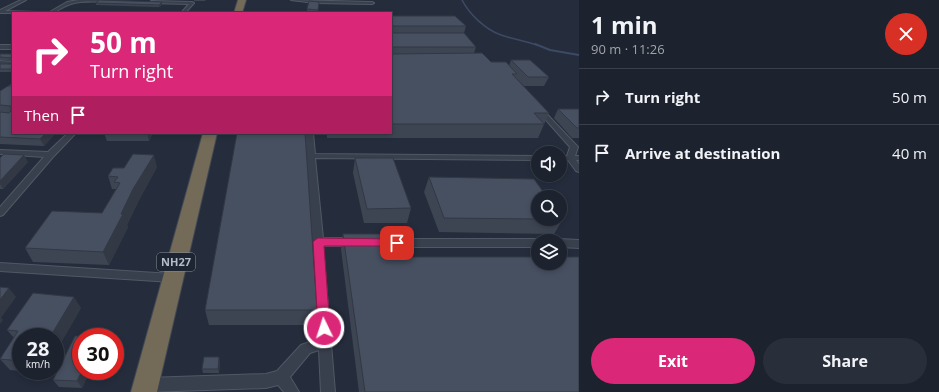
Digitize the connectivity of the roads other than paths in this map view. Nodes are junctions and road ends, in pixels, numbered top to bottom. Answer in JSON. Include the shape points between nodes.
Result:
{"nodes":[{"id":1,"x":24,"y":0,"type":"edge"},
{"id":2,"x":84,"y":0,"type":"edge"},
{"id":3,"x":242,"y":0,"type":"edge"},
{"id":4,"x":293,"y":0,"type":"edge"},
{"id":5,"x":114,"y":1,"type":"edge"},
{"id":6,"x":145,"y":2,"type":"edge"},
{"id":7,"x":372,"y":3,"type":"dead end"},
{"id":8,"x":0,"y":12,"type":"edge"},
{"id":9,"x":12,"y":12,"type":"edge"},
{"id":10,"x":52,"y":12,"type":"edge"},
{"id":11,"x":184,"y":12,"type":"edge"},
{"id":12,"x":238,"y":12,"type":"edge"},
{"id":13,"x":0,"y":47,"type":"edge"},
{"id":14,"x":12,"y":48,"type":"edge"},
{"id":15,"x":0,"y":64,"type":"edge"},
{"id":16,"x":12,"y":64,"type":"edge"},
{"id":17,"x":0,"y":86,"type":"edge"},
{"id":18,"x":12,"y":86,"type":"edge"},
{"id":19,"x":12,"y":87,"type":"edge"},
{"id":20,"x":0,"y":96,"type":"edge"},
{"id":21,"x":536,"y":105,"type":"edge"},
{"id":22,"x":71,"y":134,"type":"edge"},
{"id":23,"x":210,"y":134,"type":"edge"},
{"id":24,"x":309,"y":134,"type":"edge"},
{"id":25,"x":0,"y":152,"type":"edge"},
{"id":26,"x":50,"y":155,"type":"junction"},
{"id":27,"x":311,"y":156,"type":"junction"},
{"id":28,"x":531,"y":158,"type":"edge"},
{"id":29,"x":570,"y":158,"type":"junction"},
{"id":30,"x":579,"y":158,"type":"edge"},
{"id":31,"x":579,"y":169,"type":"edge"},
{"id":32,"x":0,"y":200,"type":"edge"},
{"id":33,"x":11,"y":200,"type":"junction"},
{"id":34,"x":0,"y":213,"type":"edge"},
{"id":35,"x":318,"y":242,"type":"junction"},
{"id":36,"x":366,"y":242,"type":"edge"},
{"id":37,"x":381,"y":242,"type":"edge"},
{"id":38,"x":531,"y":243,"type":"edge"},
{"id":39,"x":567,"y":244,"type":"edge"},
{"id":40,"x":579,"y":244,"type":"edge"},
{"id":41,"x":0,"y":267,"type":"edge"},
{"id":42,"x":172,"y":278,"type":"junction"},
{"id":43,"x":325,"y":342,"type":"junction"},
{"id":44,"x":281,"y":377,"type":"junction"},
{"id":45,"x":145,"y":389,"type":"edge"},
{"id":46,"x":292,"y":392,"type":"edge"},
{"id":47,"x":328,"y":392,"type":"edge"}],
"edges":[{"from":1,"to":8,"type":"street"},
{"from":2,"to":5,"type":"street"},
{"from":2,"to":10,"type":"street","via":[[68,3]]},
{"from":3,"to":12,"type":"highway"},
{"from":4,"to":7,"type":"street"},
{"from":6,"to":11,"type":"street","via":[[192,3]]},
{"from":8,"to":9,"type":"street"},
{"from":13,"to":14,"type":"street"},
{"from":15,"to":16,"type":"street"},
{"from":17,"to":18,"type":"street"},
{"from":19,"to":20,"type":"street"},
{"from":21,"to":29,"type":"street","via":[[574,147]]},
{"from":22,"to":26,"type":"street"},
{"from":23,"to":42,"type":"highway","number":"NH27"},
{"from":24,"to":27,"type":"street"},
{"from":25,"to":26,"type":"street"},
{"from":26,"to":33,"type":"street"},
{"from":27,"to":28,"type":"street"},
{"from":27,"to":35,"type":"street"},
{"from":29,"to":30,"type":"street"},
{"from":29,"to":31,"type":"street"},
{"from":32,"to":33,"type":"street"},
{"from":33,"to":34,"type":"street"},
{"from":35,"to":36,"type":"street"},
{"from":35,"to":43,"type":"street"},
{"from":37,"to":38,"type":"street"},
{"from":39,"to":40,"type":"street"},
{"from":41,"to":42,"type":"street"},
{"from":42,"to":45,"type":"highway","number":"NH27"},
{"from":43,"to":44,"type":"street","via":[[306,349]]},
{"from":43,"to":47,"type":"street"},
{"from":44,"to":45,"type":"street","via":[[266,381]]},
{"from":44,"to":46,"type":"street"}]}
